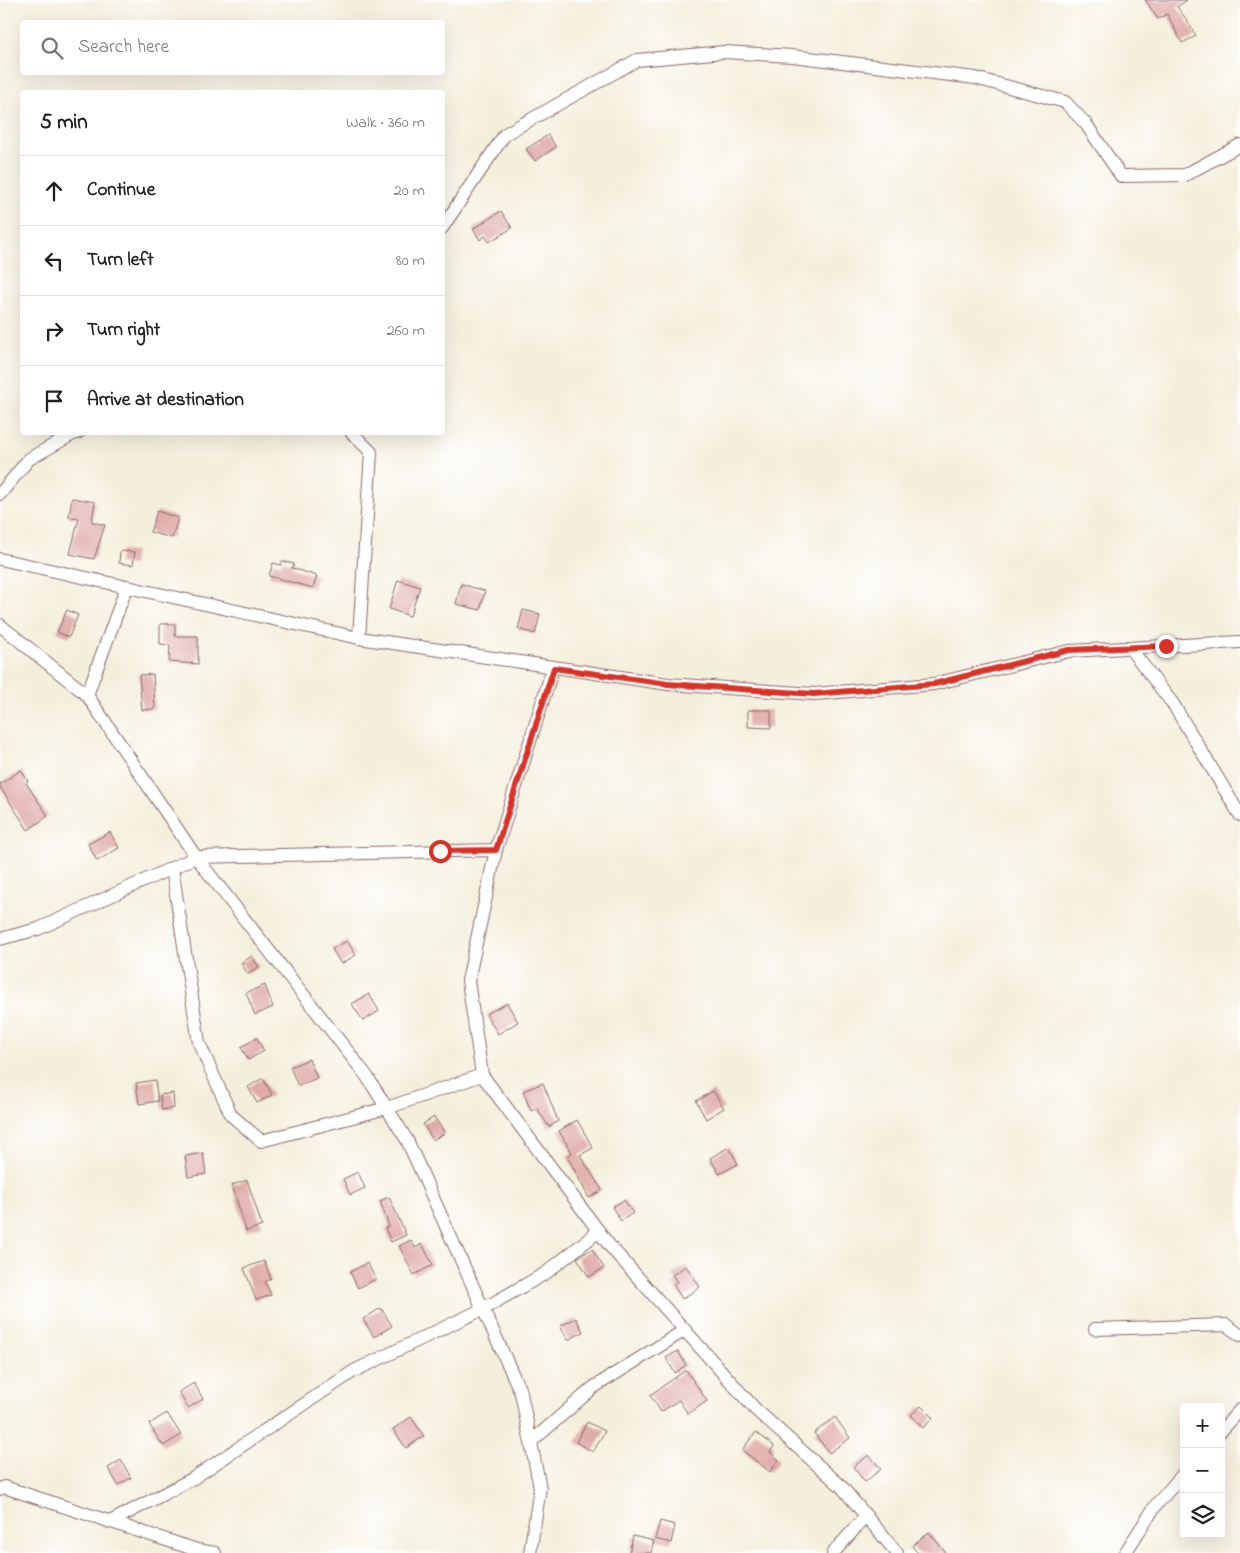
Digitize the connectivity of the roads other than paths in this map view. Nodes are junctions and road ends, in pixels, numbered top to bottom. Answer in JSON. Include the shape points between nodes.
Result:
{"nodes":[{"id":1,"x":1240,"y":145,"type":"edge"},
{"id":2,"x":445,"y":224,"type":"edge"},
{"id":3,"x":71,"y":435,"type":"edge"},
{"id":4,"x":354,"y":435,"type":"edge"},
{"id":5,"x":0,"y":494,"type":"edge"},
{"id":6,"x":0,"y":560,"type":"edge"},
{"id":7,"x":127,"y":586,"type":"junction"},
{"id":8,"x":0,"y":625,"type":"edge"},
{"id":9,"x":359,"y":638,"type":"junction"},
{"id":10,"x":1240,"y":642,"type":"edge"},
{"id":11,"x":1129,"y":648,"type":"junction"},
{"id":12,"x":554,"y":668,"type":"junction"},
{"id":13,"x":87,"y":695,"type":"junction"},
{"id":14,"x":1240,"y":816,"type":"edge"},
{"id":15,"x":496,"y":850,"type":"junction"},
{"id":16,"x":196,"y":857,"type":"junction"},
{"id":17,"x":172,"y":868,"type":"junction"},
{"id":18,"x":0,"y":939,"type":"edge"},
{"id":19,"x":482,"y":1075,"type":"junction"},
{"id":20,"x":387,"y":1108,"type":"junction"},
{"id":21,"x":599,"y":1231,"type":"junction"},
{"id":22,"x":483,"y":1309,"type":"junction"},
{"id":23,"x":1095,"y":1329,"type":"dead end"},
{"id":24,"x":685,"y":1330,"type":"junction"},
{"id":25,"x":1240,"y":1335,"type":"edge"},
{"id":26,"x":1240,"y":1410,"type":"edge"},
{"id":27,"x":1225,"y":1427,"type":"edge"},
{"id":28,"x":531,"y":1442,"type":"junction"},
{"id":29,"x":1180,"y":1478,"type":"edge"},
{"id":30,"x":0,"y":1490,"type":"edge"},
{"id":31,"x":866,"y":1516,"type":"junction"},
{"id":32,"x":110,"y":1522,"type":"junction"},
{"id":33,"x":215,"y":1553,"type":"edge"},
{"id":34,"x":530,"y":1553,"type":"edge"},
{"id":35,"x":833,"y":1553,"type":"edge"},
{"id":36,"x":897,"y":1553,"type":"edge"},
{"id":37,"x":1124,"y":1553,"type":"edge"}],
"edges":[{"from":1,"to":2,"type":"street","via":[[1185,175],[1121,176],[1086,124],[1065,102],[975,78],[792,56],[724,52],[637,60],[505,134]]},
{"from":3,"to":5,"type":"street","via":[[29,460]]},
{"from":4,"to":9,"type":"street","via":[[371,452]]},
{"from":6,"to":7,"type":"street"},
{"from":7,"to":9,"type":"street"},
{"from":7,"to":13,"type":"street"},
{"from":8,"to":13,"type":"street"},
{"from":9,"to":12,"type":"street"},
{"from":10,"to":11,"type":"street"},
{"from":11,"to":12,"type":"street","via":[[1069,650],[934,684],[814,694],[668,684]]},
{"from":11,"to":14,"type":"street","via":[[1173,704]]},
{"from":12,"to":15,"type":"street"},
{"from":13,"to":16,"type":"street"},
{"from":15,"to":16,"type":"street"},
{"from":15,"to":19,"type":"street","via":[[468,981]]},
{"from":16,"to":17,"type":"street"},
{"from":16,"to":20,"type":"street","via":[[366,1075]]},
{"from":17,"to":18,"type":"street","via":[[38,929]]},
{"from":17,"to":20,"type":"street","via":[[199,1043],[231,1115],[261,1142]]},
{"from":19,"to":20,"type":"street"},
{"from":19,"to":21,"type":"street"},
{"from":20,"to":22,"type":"street","via":[[407,1140]]},
{"from":21,"to":22,"type":"street","via":[[546,1272]]},
{"from":21,"to":24,"type":"street"},
{"from":22,"to":28,"type":"street","via":[[521,1393]]},
{"from":22,"to":32,"type":"street","via":[[354,1371],[192,1479]]},
{"from":23,"to":25,"type":"street","via":[[1226,1325]]},
{"from":24,"to":28,"type":"street","via":[[594,1386]]},
{"from":24,"to":31,"type":"street","via":[[755,1409],[841,1486]]},
{"from":26,"to":27,"type":"street"},
{"from":28,"to":34,"type":"street","via":[[540,1488]]},
{"from":29,"to":37,"type":"street","via":[[1156,1505]]},
{"from":30,"to":32,"type":"street","via":[[4,1488]]},
{"from":31,"to":35,"type":"street"},
{"from":31,"to":36,"type":"street"},
{"from":32,"to":33,"type":"street"}]}
